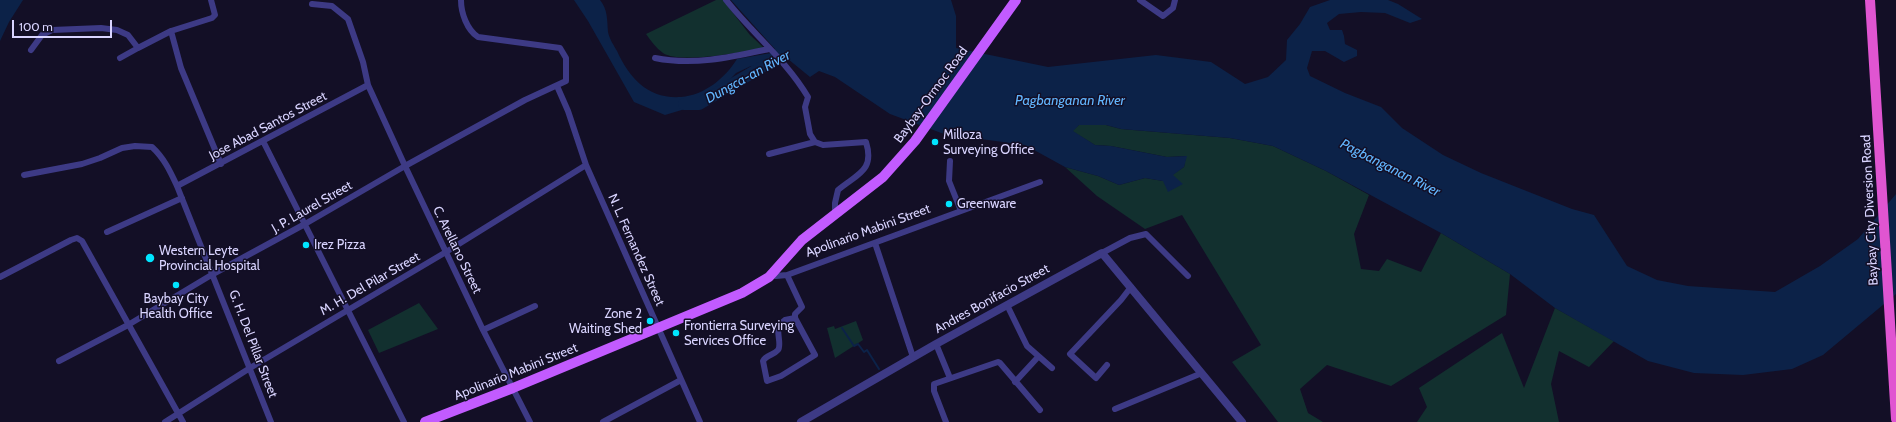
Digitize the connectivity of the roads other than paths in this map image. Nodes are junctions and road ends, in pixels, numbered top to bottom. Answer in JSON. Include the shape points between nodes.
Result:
{"nodes":[{"id":1,"x":211,"y":0,"type":"edge"},
{"id":2,"x":461,"y":0,"type":"edge"},
{"id":3,"x":726,"y":0,"type":"edge"},
{"id":4,"x":1016,"y":0,"type":"edge"},
{"id":5,"x":1140,"y":0,"type":"edge"},
{"id":6,"x":1175,"y":0,"type":"edge"},
{"id":7,"x":1870,"y":0,"type":"edge"},
{"id":8,"x":312,"y":4,"type":"dead end"},
{"id":9,"x":171,"y":31,"type":"junction"},
{"id":10,"x":138,"y":48,"type":"junction"},
{"id":11,"x":31,"y":50,"type":"dead end"},
{"id":12,"x":771,"y":50,"type":"junction"},
{"id":13,"x":120,"y":58,"type":"dead end"},
{"id":14,"x":656,"y":58,"type":"dead end"},
{"id":15,"x":368,"y":85,"type":"junction"},
{"id":16,"x":557,"y":86,"type":"junction"},
{"id":17,"x":263,"y":141,"type":"junction"},
{"id":18,"x":815,"y":142,"type":"junction"},
{"id":19,"x":769,"y":154,"type":"dead end"},
{"id":20,"x":950,"y":161,"type":"dead end"},
{"id":21,"x":221,"y":164,"type":"junction"},
{"id":22,"x":586,"y":164,"type":"junction"},
{"id":23,"x":405,"y":166,"type":"junction"},
{"id":24,"x":24,"y":174,"type":"dead end"},
{"id":25,"x":1040,"y":182,"type":"dead end"},
{"id":26,"x":177,"y":186,"type":"junction"},
{"id":27,"x":182,"y":198,"type":"junction"},
{"id":28,"x":961,"y":211,"type":"junction"},
{"id":29,"x":835,"y":213,"type":"junction"},
{"id":30,"x":305,"y":224,"type":"junction"},
{"id":31,"x":107,"y":232,"type":"dead end"},
{"id":32,"x":875,"y":243,"type":"junction"},
{"id":33,"x":446,"y":252,"type":"junction"},
{"id":34,"x":1102,"y":253,"type":"junction"},
{"id":35,"x":213,"y":274,"type":"junction"},
{"id":36,"x":770,"y":275,"type":"junction"},
{"id":37,"x":787,"y":275,"type":"junction"},
{"id":38,"x":1188,"y":276,"type":"dead end"},
{"id":39,"x":0,"y":277,"type":"edge"},
{"id":40,"x":1130,"y":287,"type":"junction"},
{"id":41,"x":1007,"y":305,"type":"junction"},
{"id":42,"x":535,"y":306,"type":"dead end"},
{"id":43,"x":347,"y":310,"type":"junction"},
{"id":44,"x":795,"y":318,"type":"junction"},
{"id":45,"x":128,"y":325,"type":"junction"},
{"id":46,"x":658,"y":328,"type":"junction"},
{"id":47,"x":483,"y":330,"type":"junction"},
{"id":48,"x":936,"y":344,"type":"junction"},
{"id":49,"x":912,"y":357,"type":"junction"},
{"id":50,"x":1038,"y":357,"type":"junction"},
{"id":51,"x":59,"y":361,"type":"dead end"},
{"id":52,"x":1107,"y":365,"type":"dead end"},
{"id":53,"x":250,"y":368,"type":"junction"},
{"id":54,"x":1052,"y":368,"type":"dead end"},
{"id":55,"x":1202,"y":373,"type":"junction"},
{"id":56,"x":950,"y":378,"type":"junction"},
{"id":57,"x":681,"y":380,"type":"junction"},
{"id":58,"x":1015,"y":382,"type":"junction"},
{"id":59,"x":513,"y":388,"type":"junction"},
{"id":60,"x":1115,"y":409,"type":"dead end"},
{"id":61,"x":1040,"y":410,"type":"dead end"},
{"id":62,"x":178,"y":414,"type":"junction"},
{"id":63,"x":1896,"y":419,"type":"edge"},
{"id":64,"x":165,"y":422,"type":"edge"},
{"id":65,"x":183,"y":422,"type":"edge"},
{"id":66,"x":272,"y":422,"type":"edge"},
{"id":67,"x":404,"y":422,"type":"edge"},
{"id":68,"x":425,"y":422,"type":"edge"},
{"id":69,"x":530,"y":422,"type":"edge"},
{"id":70,"x":603,"y":422,"type":"edge"},
{"id":71,"x":700,"y":422,"type":"edge"},
{"id":72,"x":801,"y":422,"type":"edge"},
{"id":73,"x":946,"y":422,"type":"edge"},
{"id":74,"x":1242,"y":422,"type":"edge"}],
"edges":[{"from":1,"to":9,"type":"street","via":[[215,15],[212,18]]},
{"from":2,"to":16,"type":"street","via":[[463,15],[469,28],[478,36],[560,48],[566,58],[567,77],[566,81]]},
{"from":3,"to":12,"type":"street","via":[[743,22]]},
{"from":4,"to":29,"type":"main road","name":"Baybay-Ormoc Road","via":[[915,142],[883,177]]},
{"from":5,"to":6,"type":"street","via":[[1163,16],[1173,8]]},
{"from":7,"to":63,"type":"highway","name":"Baybay City Diversion Road"},
{"from":8,"to":15,"type":"street","name":"C. Arellano Street","via":[[332,6],[348,19]]},
{"from":9,"to":10,"type":"street"},
{"from":9,"to":21,"type":"street","via":[[181,68]]},
{"from":10,"to":11,"type":"street","via":[[128,35],[117,30],[101,28],[52,30],[42,35]]},
{"from":10,"to":13,"type":"street"},
{"from":12,"to":14,"type":"street","via":[[715,60],[674,62]]},
{"from":12,"to":18,"type":"street","via":[[796,77],[808,96],[805,107],[810,134]]},
{"from":15,"to":17,"type":"street","name":"Jose Abad Santos Street"},
{"from":15,"to":23,"type":"street","name":"C. Arellano Street"},
{"from":16,"to":22,"type":"street","name":"N. L. Fernandez Street"},
{"from":16,"to":23,"type":"street","name":"J. P. Laurel Street","via":[[525,100]]},
{"from":17,"to":21,"type":"street","name":"Jose Abad Santos Street"},
{"from":17,"to":30,"type":"street"},
{"from":18,"to":19,"type":"street"},
{"from":18,"to":29,"type":"street","via":[[823,145],[866,142],[869,152],[862,174],[838,190]]},
{"from":20,"to":28,"type":"street","via":[[949,181]]},
{"from":21,"to":26,"type":"street","name":"Jose Abad Santos Street"},
{"from":22,"to":33,"type":"street","name":"M. H. Del Pilar Street"},
{"from":22,"to":46,"type":"street","name":"N. L. Fernandez Street"},
{"from":23,"to":30,"type":"street","name":"J. P. Laurel Street"},
{"from":23,"to":33,"type":"street","name":"C. Arellano Street"},
{"from":24,"to":26,"type":"street","name":"G. H. Del Pillar Street","via":[[82,164],[122,148],[152,147],[165,161]]},
{"from":25,"to":28,"type":"street","name":"Apolinario Mabini Street"},
{"from":26,"to":27,"type":"street","name":"G. H. Del Pillar Street"},
{"from":27,"to":31,"type":"street"},
{"from":27,"to":35,"type":"street","name":"G. H. Del Pillar Street"},
{"from":28,"to":32,"type":"street","name":"Apolinario Mabini Street"},
{"from":29,"to":36,"type":"main road","name":"Baybay-Ormoc Road","via":[[802,240]]},
{"from":30,"to":35,"type":"street","name":"J. P. Laurel Street"},
{"from":30,"to":43,"type":"street"},
{"from":32,"to":37,"type":"street","name":"Apolinario Mabini Street"},
{"from":32,"to":49,"type":"street"},
{"from":33,"to":43,"type":"street","name":"M. H. Del Pilar Street"},
{"from":33,"to":47,"type":"street","name":"C. Arellano Street"},
{"from":34,"to":38,"type":"street","name":"Andres Bonifacio Street","via":[[1130,238],[1146,234]]},
{"from":34,"to":40,"type":"street"},
{"from":34,"to":41,"type":"street","name":"Andres Bonifacio Street"},
{"from":35,"to":45,"type":"street","name":"J. P. Laurel Street"},
{"from":35,"to":53,"type":"street","name":"G. H. Del Pillar Street"},
{"from":36,"to":37,"type":"street","name":"Apolinario Mabini Street"},
{"from":36,"to":46,"type":"main road","name":"Apolinario Mabini Street","via":[[742,293]]},
{"from":37,"to":44,"type":"street","via":[[802,307],[795,314]]},
{"from":39,"to":45,"type":"street","via":[[77,238],[82,241]]},
{"from":40,"to":52,"type":"street","via":[[1070,354],[1096,378]]},
{"from":40,"to":55,"type":"street"},
{"from":41,"to":48,"type":"street","name":"Andres Bonifacio Street"},
{"from":41,"to":50,"type":"street","via":[[1027,346]]},
{"from":42,"to":47,"type":"street"},
{"from":43,"to":53,"type":"street","name":"M. H. Del Pilar Street"},
{"from":43,"to":67,"type":"street"},
{"from":44,"to":44,"type":"street","via":[[785,320],[779,325],[779,347],[763,361],[766,381],[788,372],[815,355]]},
{"from":45,"to":51,"type":"street","name":"J. P. Laurel Street"},
{"from":45,"to":62,"type":"street"},
{"from":46,"to":57,"type":"street","name":"N. L. Fernandez Street"},
{"from":46,"to":59,"type":"main road","name":"Apolinario Mabini Street"},
{"from":47,"to":59,"type":"street","name":"C. Arellano Street"},
{"from":48,"to":49,"type":"street","name":"Andres Bonifacio Street"},
{"from":48,"to":56,"type":"street"},
{"from":49,"to":72,"type":"street","name":"Andres Bonifacio Street"},
{"from":50,"to":54,"type":"street"},
{"from":50,"to":58,"type":"street"},
{"from":53,"to":62,"type":"street","name":"M. H. Del Pilar Street"},
{"from":53,"to":66,"type":"street","name":"G. H. Del Pillar Street"},
{"from":55,"to":60,"type":"street"},
{"from":55,"to":74,"type":"street"},
{"from":56,"to":58,"type":"street","via":[[998,362]]},
{"from":56,"to":73,"type":"street","via":[[936,382],[933,389]]},
{"from":57,"to":70,"type":"street"},
{"from":57,"to":71,"type":"street","name":"N. L. Fernandez Street"},
{"from":58,"to":61,"type":"street"},
{"from":59,"to":68,"type":"main road","name":"Apolinario Mabini Street"},
{"from":59,"to":69,"type":"street","name":"C. Arellano Street"},
{"from":62,"to":64,"type":"street","name":"M. H. Del Pilar Street"},
{"from":62,"to":65,"type":"street"}]}
